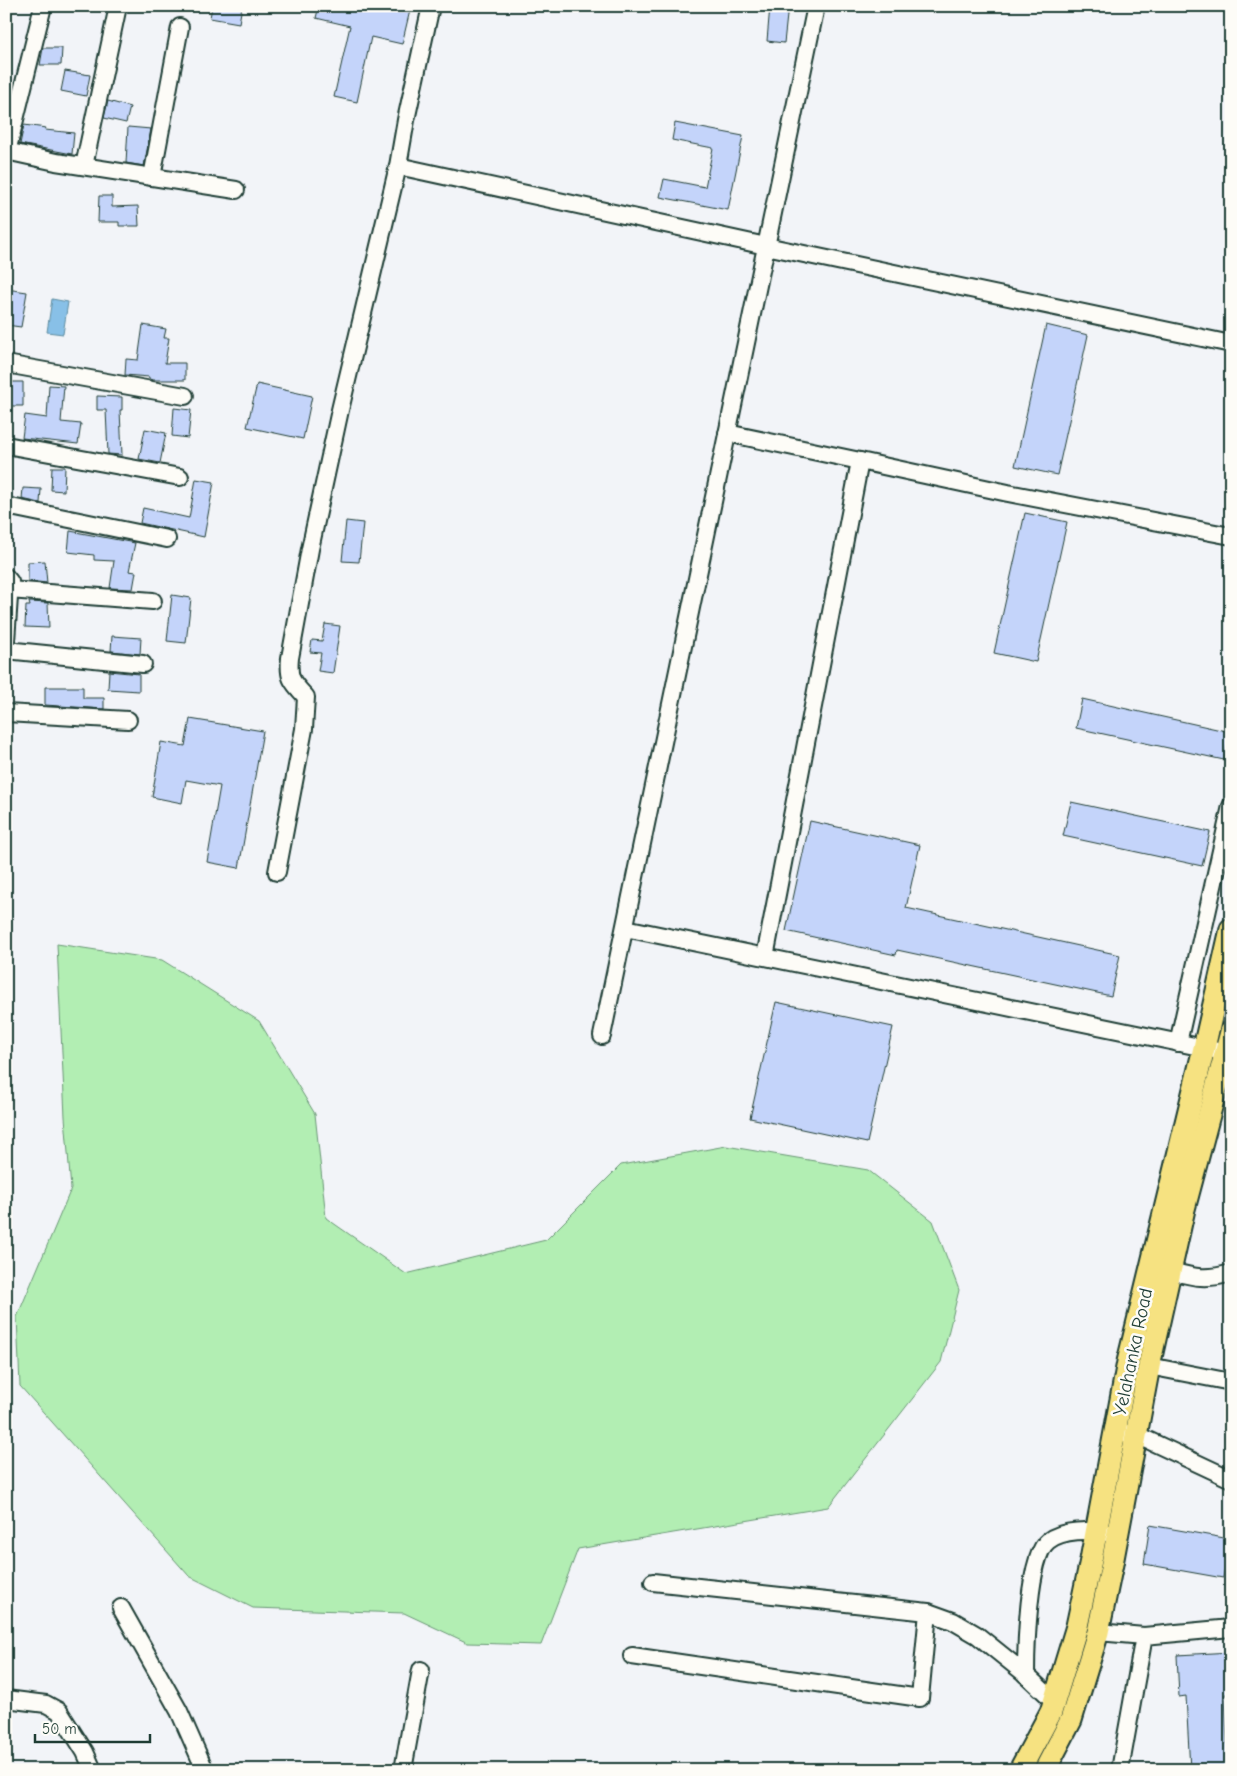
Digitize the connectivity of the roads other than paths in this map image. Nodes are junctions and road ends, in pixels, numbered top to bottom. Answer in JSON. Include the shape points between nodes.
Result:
{"nodes":[{"id":1,"x":43,"y":6,"type":"edge"},
{"id":2,"x":118,"y":6,"type":"edge"},
{"id":3,"x":431,"y":6,"type":"edge"},
{"id":4,"x":816,"y":6,"type":"edge"},
{"id":5,"x":180,"y":28,"type":"dead end"},
{"id":6,"x":7,"y":152,"type":"edge"},
{"id":7,"x":84,"y":166,"type":"junction"},
{"id":8,"x":398,"y":166,"type":"junction"},
{"id":9,"x":152,"y":177,"type":"junction"},
{"id":10,"x":236,"y":190,"type":"dead end"},
{"id":11,"x":766,"y":246,"type":"junction"},
{"id":12,"x":1231,"y":344,"type":"edge"},
{"id":13,"x":6,"y":364,"type":"edge"},
{"id":14,"x":185,"y":396,"type":"dead end"},
{"id":15,"x":728,"y":433,"type":"junction"},
{"id":16,"x":6,"y":445,"type":"edge"},
{"id":17,"x":860,"y":461,"type":"junction"},
{"id":18,"x":180,"y":477,"type":"dead end"},
{"id":19,"x":6,"y":506,"type":"edge"},
{"id":20,"x":1231,"y":536,"type":"edge"},
{"id":21,"x":167,"y":539,"type":"dead end"},
{"id":22,"x":8,"y":584,"type":"edge"},
{"id":23,"x":153,"y":601,"type":"dead end"},
{"id":24,"x":6,"y":641,"type":"edge"},
{"id":25,"x":6,"y":650,"type":"edge"},
{"id":26,"x":143,"y":664,"type":"dead end"},
{"id":27,"x":6,"y":713,"type":"edge"},
{"id":28,"x":128,"y":720,"type":"dead end"},
{"id":29,"x":1231,"y":806,"type":"edge"},
{"id":30,"x":277,"y":872,"type":"dead end"},
{"id":31,"x":625,"y":928,"type":"junction"},
{"id":32,"x":1231,"y":929,"type":"edge"},
{"id":33,"x":765,"y":957,"type":"junction"},
{"id":34,"x":602,"y":1036,"type":"dead end"},
{"id":35,"x":1228,"y":1042,"type":"edge"},
{"id":36,"x":1178,"y":1043,"type":"junction"},
{"id":37,"x":1204,"y":1048,"type":"junction"},
{"id":38,"x":1161,"y":1269,"type":"junction"},
{"id":39,"x":1231,"y":1272,"type":"edge"},
{"id":40,"x":1149,"y":1366,"type":"junction"},
{"id":41,"x":1231,"y":1382,"type":"edge"},
{"id":42,"x":1116,"y":1431,"type":"junction"},
{"id":43,"x":1137,"y":1435,"type":"junction"},
{"id":44,"x":1231,"y":1479,"type":"edge"},
{"id":45,"x":1097,"y":1531,"type":"junction"},
{"id":46,"x":1118,"y":1534,"type":"junction"},
{"id":47,"x":653,"y":1582,"type":"dead end"},
{"id":48,"x":120,"y":1608,"type":"dead end"},
{"id":49,"x":928,"y":1612,"type":"junction"},
{"id":50,"x":1231,"y":1628,"type":"edge"},
{"id":51,"x":1098,"y":1632,"type":"junction"},
{"id":52,"x":1144,"y":1636,"type":"junction"},
{"id":53,"x":632,"y":1656,"type":"dead end"},
{"id":54,"x":421,"y":1670,"type":"dead end"},
{"id":55,"x":1026,"y":1675,"type":"junction"},
{"id":56,"x":6,"y":1699,"type":"edge"},
{"id":57,"x":1054,"y":1701,"type":"junction"},
{"id":58,"x":92,"y":1770,"type":"edge"},
{"id":59,"x":204,"y":1770,"type":"edge"},
{"id":60,"x":403,"y":1770,"type":"edge"},
{"id":61,"x":1020,"y":1770,"type":"edge"},
{"id":62,"x":1044,"y":1770,"type":"edge"},
{"id":63,"x":1120,"y":1770,"type":"edge"}],
"edges":[{"from":1,"to":6,"type":"street"},
{"from":2,"to":7,"type":"street"},
{"from":3,"to":8,"type":"street"},
{"from":4,"to":11,"type":"street"},
{"from":5,"to":9,"type":"street"},
{"from":6,"to":7,"type":"street"},
{"from":7,"to":9,"type":"street"},
{"from":8,"to":11,"type":"street"},
{"from":8,"to":30,"type":"street","via":[[340,410],[290,658],[288,673],[306,697],[306,705]]},
{"from":9,"to":10,"type":"street"},
{"from":11,"to":12,"type":"street"},
{"from":11,"to":15,"type":"street"},
{"from":13,"to":14,"type":"street"},
{"from":15,"to":17,"type":"street"},
{"from":15,"to":31,"type":"street"},
{"from":16,"to":18,"type":"street"},
{"from":17,"to":20,"type":"street"},
{"from":17,"to":33,"type":"street"},
{"from":19,"to":21,"type":"street"},
{"from":22,"to":23,"type":"street"},
{"from":22,"to":24,"type":"street"},
{"from":25,"to":26,"type":"street"},
{"from":27,"to":28,"type":"street"},
{"from":29,"to":36,"type":"street"},
{"from":31,"to":33,"type":"street"},
{"from":31,"to":34,"type":"street"},
{"from":32,"to":37,"type":"main road","name":"Yelahanka Road"},
{"from":33,"to":36,"type":"street"},
{"from":35,"to":37,"type":"street"},
{"from":35,"to":38,"type":"main road","name":"Yelahanka Road","via":[[1184,1209]]},
{"from":36,"to":37,"type":"street"},
{"from":37,"to":38,"type":"main road","name":"Yelahanka Road"},
{"from":38,"to":39,"type":"street","via":[[1196,1278],[1214,1278]]},
{"from":38,"to":40,"type":"main road","name":"Yelahanka Road"},
{"from":38,"to":42,"type":"main road","name":"Yelahanka Road","via":[[1128,1362]]},
{"from":40,"to":41,"type":"street"},
{"from":40,"to":43,"type":"main road","name":"Yelahanka Road"},
{"from":42,"to":43,"type":"street"},
{"from":42,"to":45,"type":"main road","name":"Yelahanka Road"},
{"from":43,"to":44,"type":"street"},
{"from":43,"to":46,"type":"main road","name":"Yelahanka Road"},
{"from":45,"to":46,"type":"street"},
{"from":45,"to":55,"type":"street","via":[[1056,1536],[1046,1542],[1040,1553],[1031,1593]]},
{"from":45,"to":57,"type":"main road","name":"Yelahanka Road","via":[[1077,1626]]},
{"from":46,"to":51,"type":"main road","name":"Yelahanka Road"},
{"from":47,"to":49,"type":"street"},
{"from":48,"to":59,"type":"street","via":[[179,1712]]},
{"from":49,"to":53,"type":"street","via":[[920,1698]]},
{"from":49,"to":55,"type":"street","via":[[954,1621],[977,1635]]},
{"from":50,"to":52,"type":"street"},
{"from":51,"to":52,"type":"street"},
{"from":51,"to":62,"type":"main road","name":"Yelahanka Road","via":[[1071,1720]]},
{"from":52,"to":63,"type":"street"},
{"from":54,"to":60,"type":"street"},
{"from":55,"to":57,"type":"street"},
{"from":56,"to":58,"type":"street","via":[[46,1704],[59,1712]]},
{"from":57,"to":61,"type":"main road","name":"Yelahanka Road"}]}
